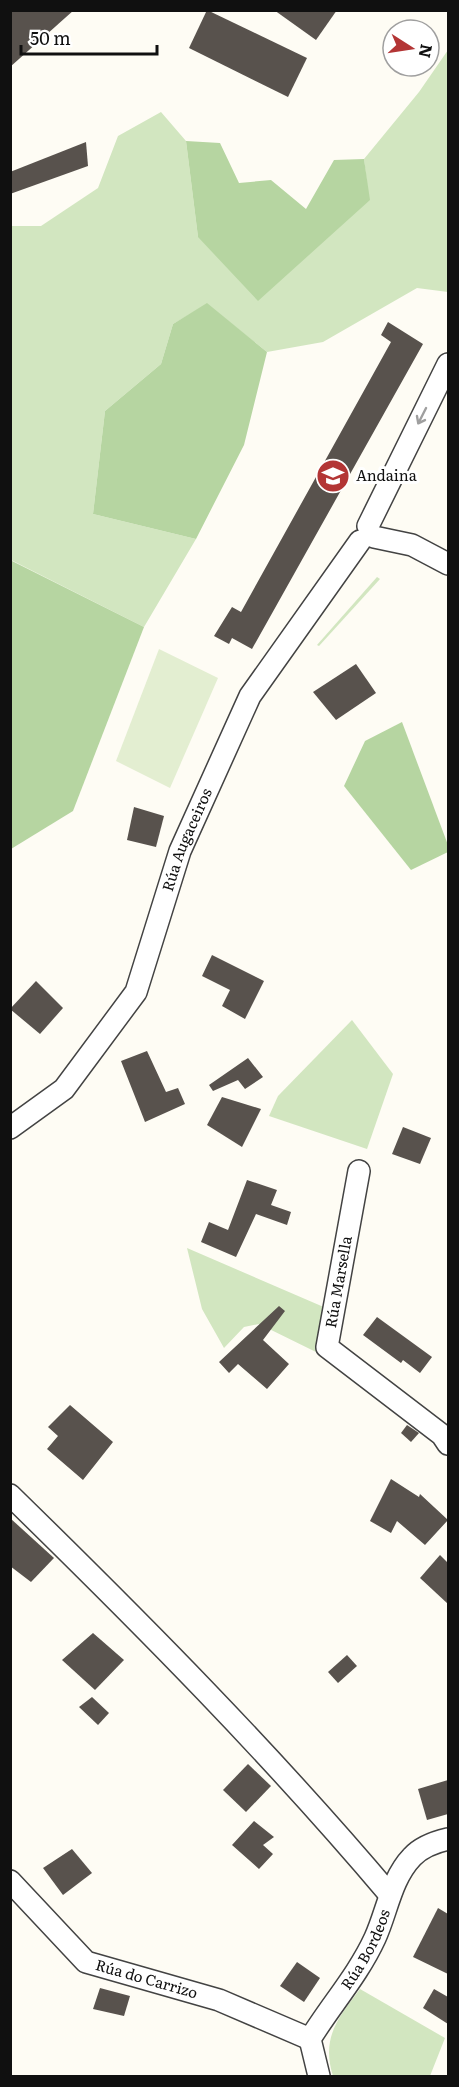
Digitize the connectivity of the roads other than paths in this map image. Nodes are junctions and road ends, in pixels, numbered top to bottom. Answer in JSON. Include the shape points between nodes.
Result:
{"nodes":[{"id":1,"x":448,"y":364,"type":"edge"},
{"id":2,"x":367,"y":535,"type":"junction"},
{"id":3,"x":448,"y":564,"type":"edge"},
{"id":4,"x":10,"y":1128,"type":"edge"},
{"id":5,"x":359,"y":1171,"type":"dead end"},
{"id":6,"x":446,"y":1433,"type":"edge"},
{"id":7,"x":10,"y":1495,"type":"edge"},
{"id":8,"x":448,"y":1839,"type":"edge"},
{"id":9,"x":10,"y":1881,"type":"edge"},
{"id":10,"x":390,"y":1895,"type":"junction"},
{"id":11,"x":310,"y":2039,"type":"junction"},
{"id":12,"x":319,"y":2076,"type":"edge"}],
"edges":[{"from":1,"to":2,"type":"street","name":"Rúa Augaceiros","one_way":true},
{"from":2,"to":3,"type":"street","via":[[412,545]]},
{"from":2,"to":4,"type":"street","name":"Rúa Augaceiros","via":[[250,696],[180,851],[136,992],[64,1089]]},
{"from":5,"to":6,"type":"street","name":"Rúa Marsella","via":[[327,1347]]},
{"from":7,"to":10,"type":"street","via":[[246,1732]]},
{"from":8,"to":10,"type":"street","name":"Rúa Bordeos","via":[[434,1842],[411,1858]]},
{"from":9,"to":11,"type":"street","name":"Rúa do Carrizo","via":[[86,1962],[219,2000]]},
{"from":10,"to":11,"type":"street","name":"Rúa Bordeos","via":[[376,1937],[348,1987]]},
{"from":11,"to":12,"type":"street"}]}
